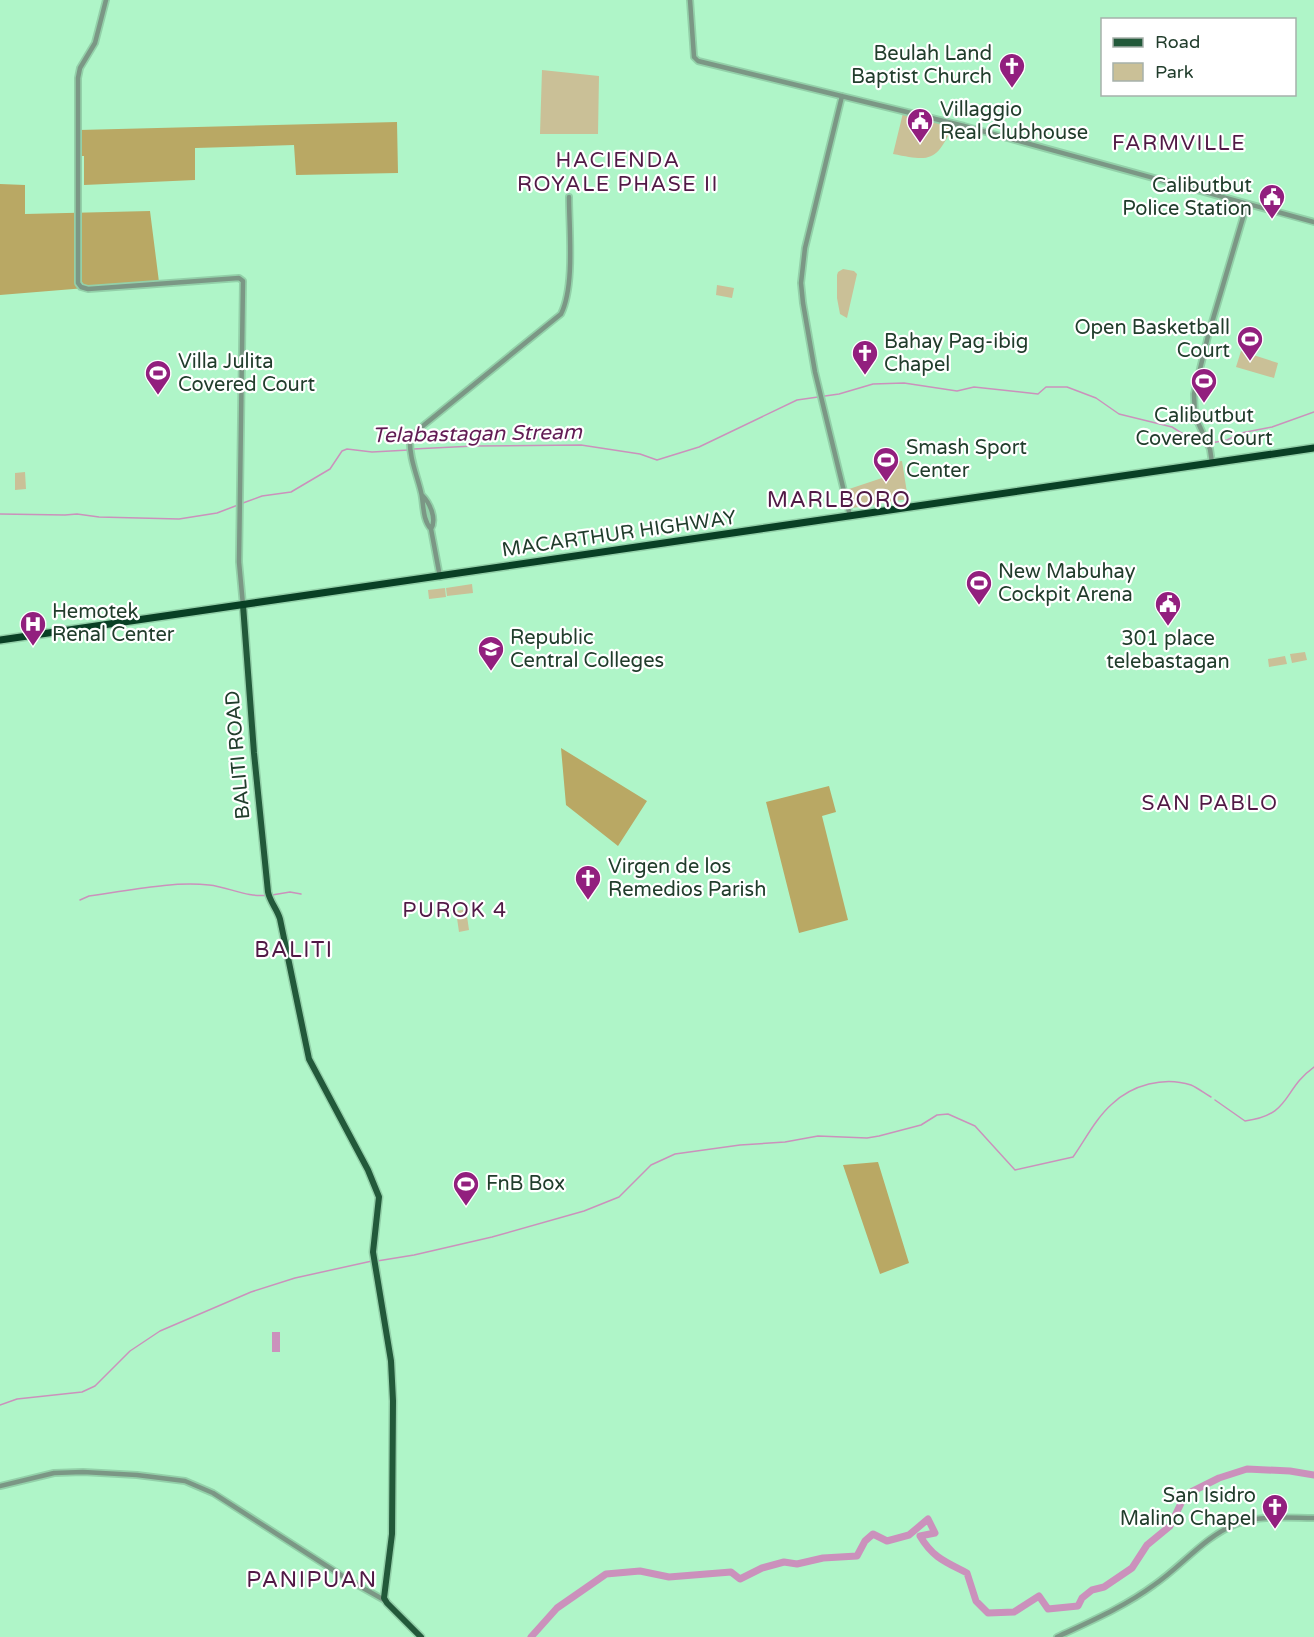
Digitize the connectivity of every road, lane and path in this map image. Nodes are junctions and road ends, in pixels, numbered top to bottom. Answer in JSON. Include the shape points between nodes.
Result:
{"nodes":[{"id":1,"x":105,"y":0,"type":"edge"},
{"id":2,"x":690,"y":0,"type":"edge"},
{"id":3,"x":843,"y":96,"type":"junction"},
{"id":4,"x":569,"y":197,"type":"dead end"},
{"id":5,"x":1247,"y":204,"type":"junction"},
{"id":6,"x":1314,"y":222,"type":"edge"},
{"id":7,"x":1314,"y":448,"type":"edge"},
{"id":8,"x":1212,"y":463,"type":"junction"},
{"id":9,"x":850,"y":516,"type":"junction"},
{"id":10,"x":440,"y":577,"type":"junction"},
{"id":11,"x":243,"y":605,"type":"junction"},
{"id":12,"x":0,"y":640,"type":"edge"},
{"id":13,"x":0,"y":1486,"type":"edge"},
{"id":14,"x":1314,"y":1518,"type":"edge"},
{"id":15,"x":386,"y":1601,"type":"junction"},
{"id":16,"x":421,"y":1637,"type":"edge"},
{"id":17,"x":1057,"y":1637,"type":"edge"}],
"edges":[{"from":1,"to":11,"type":"street","via":[[94,47],[78,78],[78,283],[88,289],[242,279],[239,562]]},
{"from":2,"to":3,"type":"street","via":[[696,60]]},
{"from":3,"to":5,"type":"street"},
{"from":3,"to":9,"type":"street","via":[[802,272],[803,303],[819,393]]},
{"from":4,"to":10,"type":"street","via":[[569,285],[561,314],[411,436],[411,452]]},
{"from":5,"to":6,"type":"street"},
{"from":5,"to":8,"type":"street","via":[[1194,394],[1195,416],[1207,439]]},
{"from":7,"to":8,"type":"highway","name":"MACARTHUR HIGHWAY"},
{"from":8,"to":9,"type":"highway","name":"MACARTHUR HIGHWAY"},
{"from":9,"to":10,"type":"highway","name":"MACARTHUR HIGHWAY"},
{"from":10,"to":11,"type":"highway","name":"MACARTHUR HIGHWAY"},
{"from":11,"to":12,"type":"highway","name":"MACARTHUR HIGHWAY"},
{"from":11,"to":15,"type":"main road","name":"BALITI ROAD","via":[[269,898],[280,919],[309,1059],[379,1197],[373,1252],[392,1375],[392,1534]]},
{"from":13,"to":15,"type":"street","via":[[54,1473],[83,1472],[185,1481],[207,1489]]},
{"from":14,"to":17,"type":"street","via":[[1236,1524],[1116,1610]]},
{"from":15,"to":16,"type":"main road"}]}
